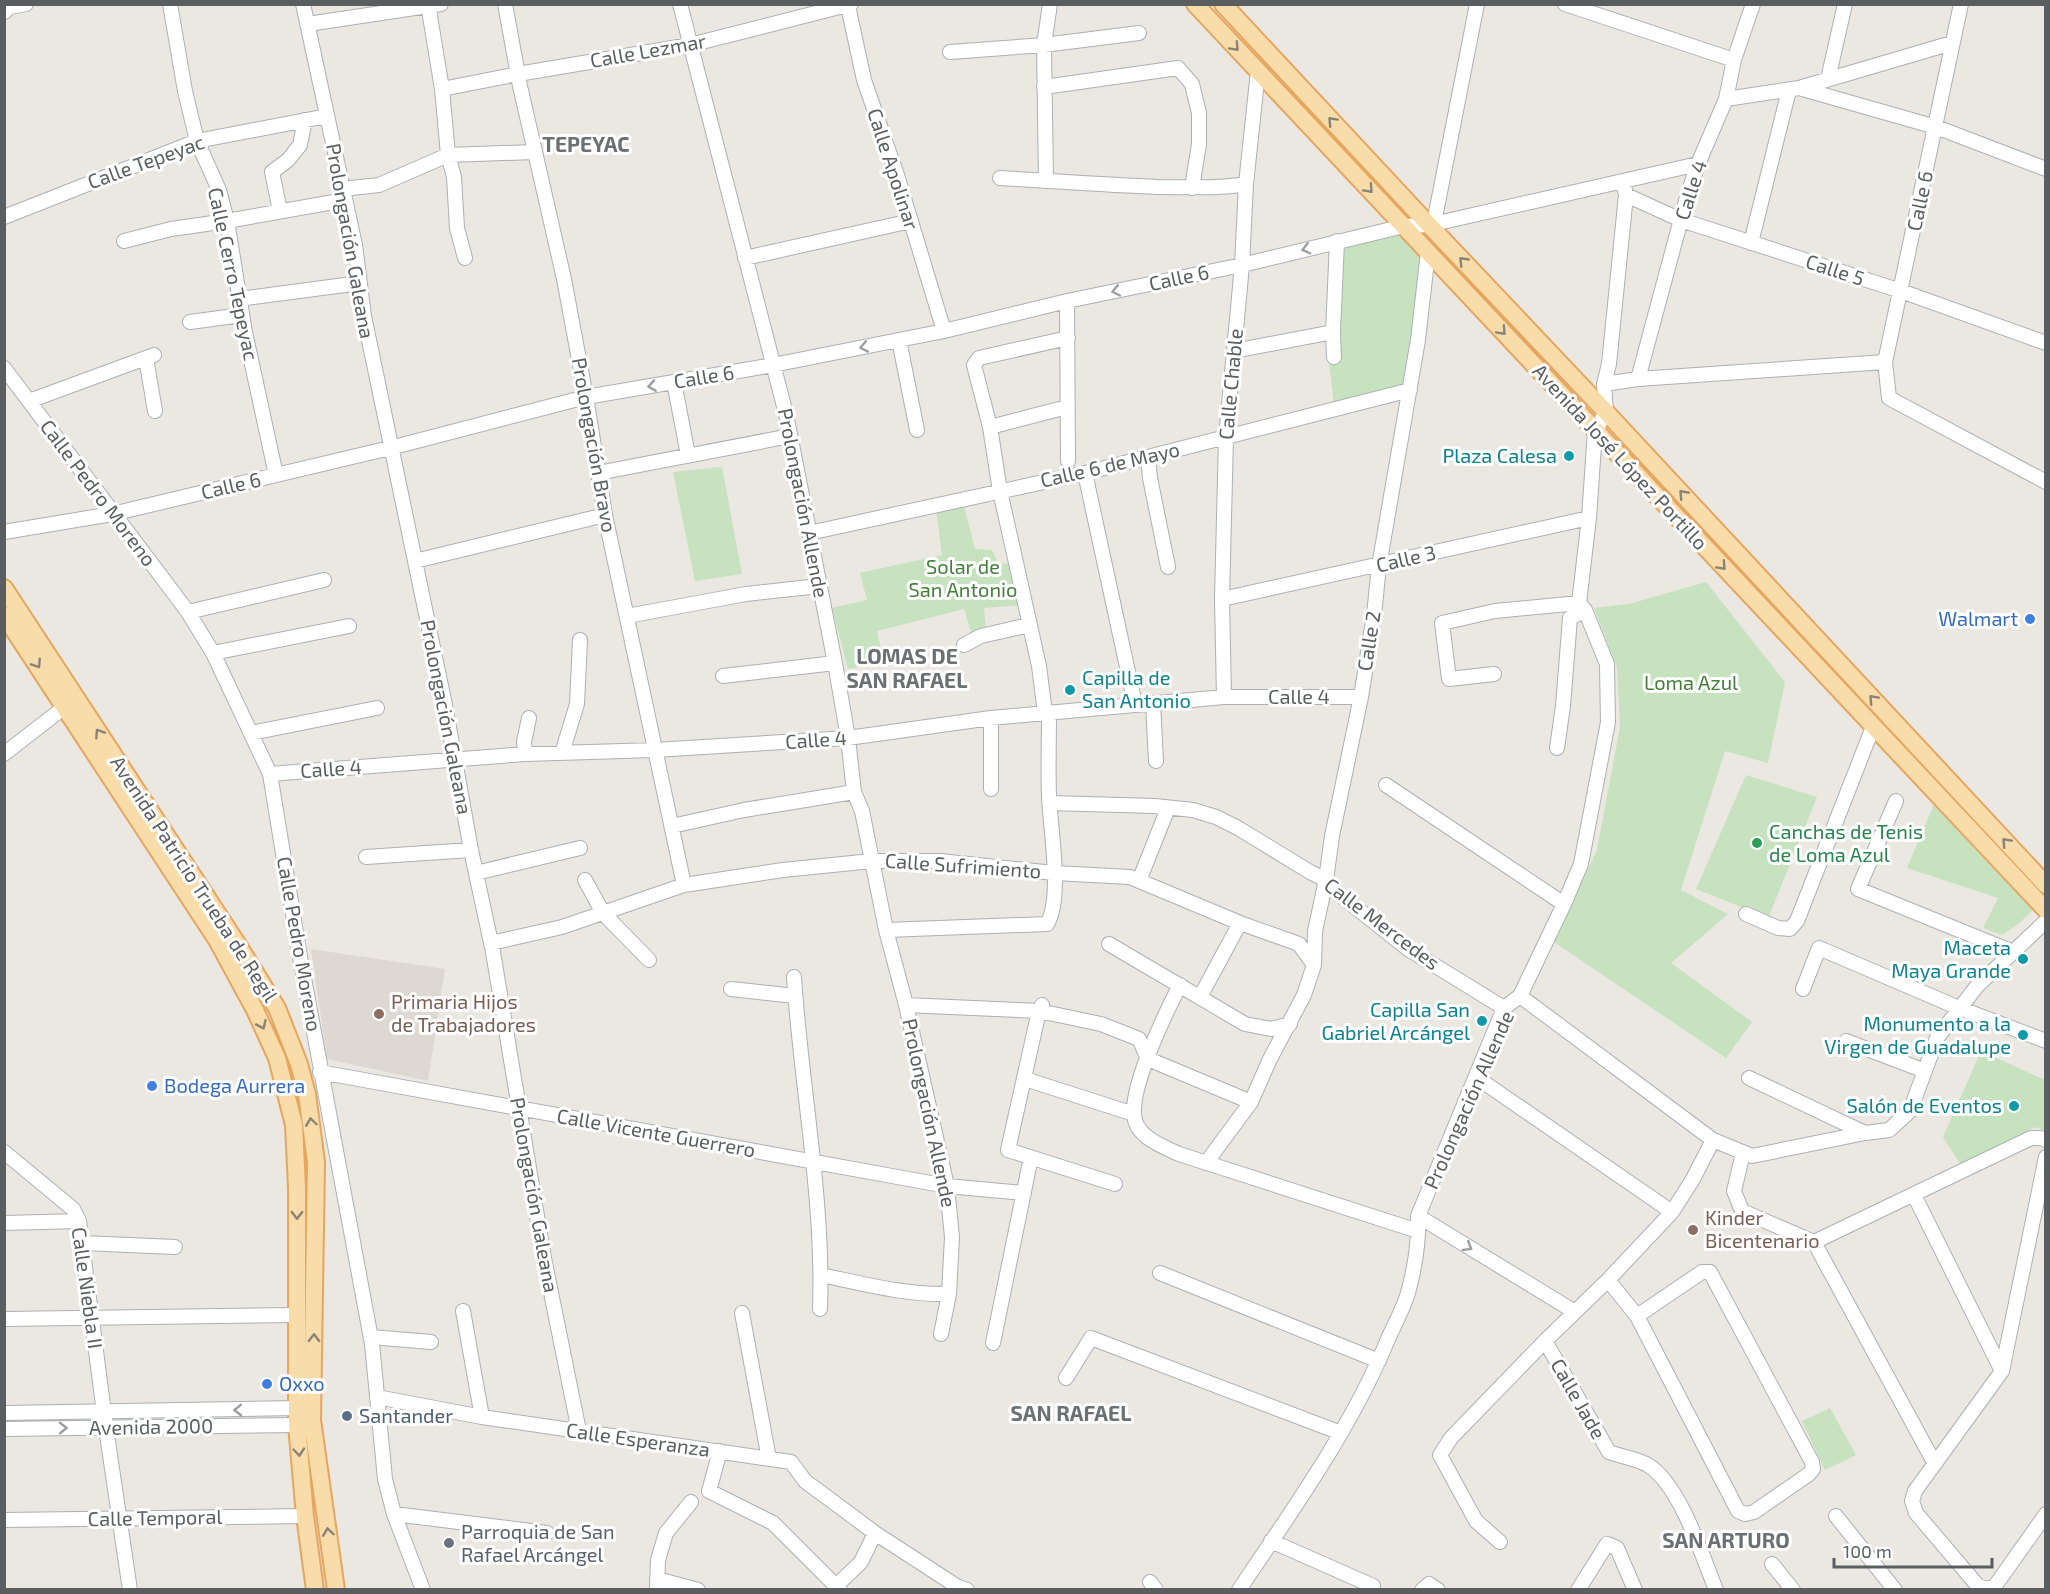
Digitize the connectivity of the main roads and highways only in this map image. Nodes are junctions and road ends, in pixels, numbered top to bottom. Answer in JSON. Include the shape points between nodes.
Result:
{"nodes":[{"id":1,"x":1195,"y":4,"type":"edge"},
{"id":2,"x":1223,"y":4,"type":"edge"},
{"id":3,"x":4,"y":588,"type":"edge"},
{"id":4,"x":4,"y":615,"type":"edge"},
{"id":5,"x":71,"y":702,"type":"junction"},
{"id":6,"x":2046,"y":885,"type":"edge"},
{"id":7,"x":2046,"y":910,"type":"edge"},
{"id":8,"x":315,"y":1590,"type":"edge"},
{"id":9,"x":336,"y":1590,"type":"edge"}],
"edges":[{"from":1,"to":7,"type":"main road","name":"Avenida José López Portillo","one_way":true},
{"from":6,"to":2,"type":"main road","name":"Avenida José López Portillo","one_way":true},
{"from":3,"to":5,"type":"main road","name":"Avenida Patricio Trueba de Regil"},
{"from":4,"to":5,"type":"main road","name":"Avenida Patricio Trueba de Regil","one_way":true},
{"from":5,"to":8,"type":"main road","name":"Avenida Patricio Trueba de Regil","one_way":true,"via":[[217,940],[277,1058],[294,1125],[297,1417]]},
{"from":9,"to":5,"type":"main road","name":"Avenida Patricio Trueba de Regil","one_way":true,"via":[[312,1420],[316,1162],[305,1084],[277,1008]]}]}
